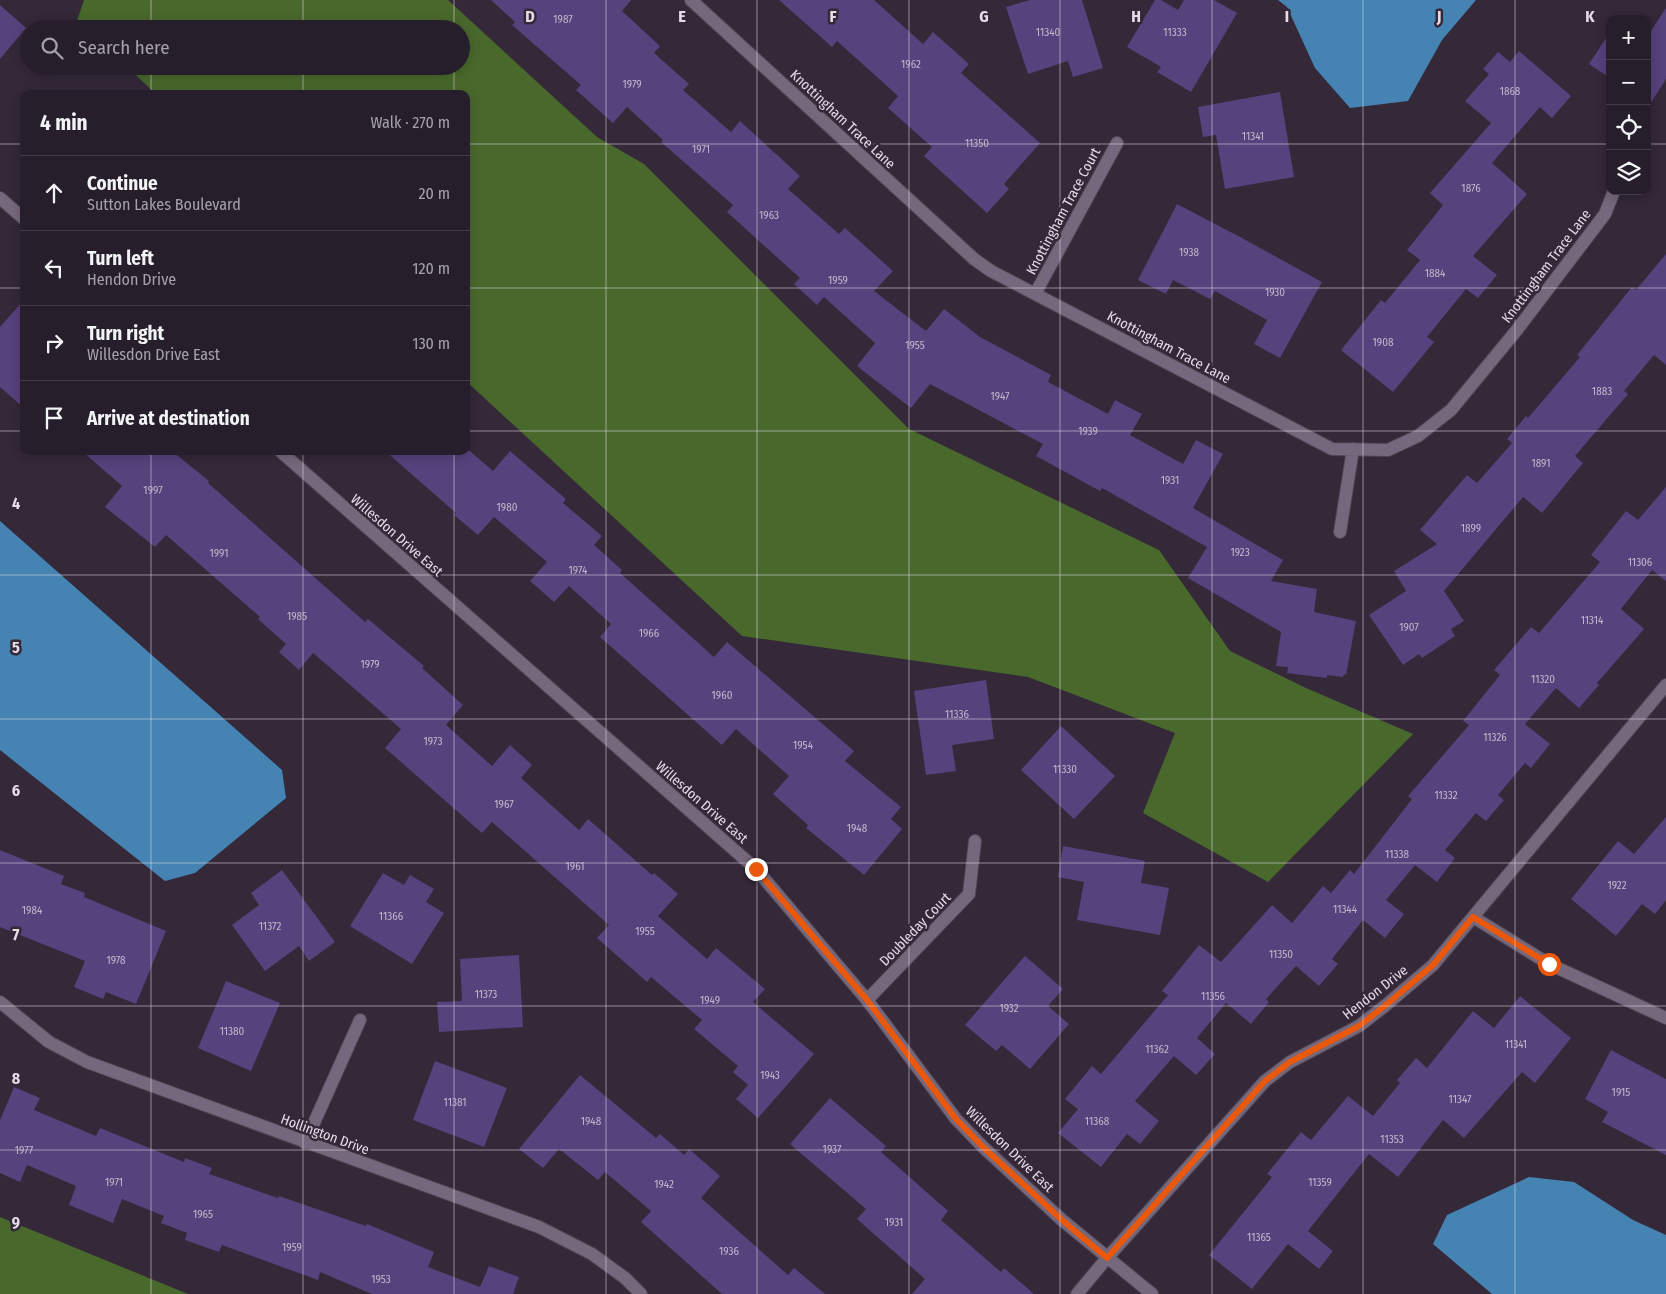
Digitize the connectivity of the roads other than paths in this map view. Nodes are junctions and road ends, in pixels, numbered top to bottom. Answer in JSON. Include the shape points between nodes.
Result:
{"nodes":[{"id":1,"x":692,"y":0,"type":"edge"},
{"id":2,"x":1117,"y":143,"type":"dead end"},
{"id":3,"x":1612,"y":195,"type":"edge"},
{"id":4,"x":0,"y":198,"type":"edge"},
{"id":5,"x":20,"y":216,"type":"edge"},
{"id":6,"x":1035,"y":294,"type":"junction"},
{"id":7,"x":1353,"y":449,"type":"junction"},
{"id":8,"x":285,"y":455,"type":"edge"},
{"id":9,"x":1340,"y":532,"type":"dead end"},
{"id":10,"x":1666,"y":685,"type":"edge"},
{"id":11,"x":975,"y":841,"type":"dead end"},
{"id":12,"x":1473,"y":917,"type":"junction"},
{"id":13,"x":867,"y":1000,"type":"junction"},
{"id":14,"x":0,"y":1002,"type":"edge"},
{"id":15,"x":1666,"y":1018,"type":"edge"},
{"id":16,"x":360,"y":1020,"type":"dead end"},
{"id":17,"x":306,"y":1143,"type":"junction"},
{"id":18,"x":1107,"y":1258,"type":"junction"},
{"id":19,"x":641,"y":1294,"type":"edge"},
{"id":20,"x":1077,"y":1294,"type":"edge"},
{"id":21,"x":1152,"y":1294,"type":"edge"}],
"edges":[{"from":1,"to":6,"type":"street","name":"Knottingham Trace Lane","via":[[974,259]]},
{"from":2,"to":6,"type":"street","name":"Knottingham Trace Court"},
{"from":3,"to":7,"type":"street","name":"Knottingham Trace Lane","via":[[1605,214],[1516,332],[1451,410],[1418,436],[1388,450]]},
{"from":4,"to":5,"type":"street"},
{"from":6,"to":7,"type":"street","name":"Knottingham Trace Lane","via":[[1332,449]]},
{"from":7,"to":9,"type":"street"},
{"from":8,"to":13,"type":"street","name":"Willesdon Drive East","via":[[756,869]]},
{"from":10,"to":12,"type":"street","name":"Hendon Drive"},
{"from":11,"to":13,"type":"street","name":"Doubleday Court","via":[[970,894]]},
{"from":12,"to":15,"type":"street","via":[[1549,964]]},
{"from":12,"to":18,"type":"street","name":"Hendon Drive","via":[[1433,965],[1386,1005],[1359,1026],[1290,1062],[1265,1081]]},
{"from":13,"to":18,"type":"street","name":"Willesdon Drive East","via":[[956,1119],[1004,1167]]},
{"from":14,"to":17,"type":"street","name":"Hollington Drive","via":[[50,1042],[86,1062]]},
{"from":16,"to":17,"type":"street"},
{"from":17,"to":19,"type":"street","name":"Hollington Drive","via":[[539,1228],[592,1254]]},
{"from":18,"to":20,"type":"street","name":"Hendon Drive"},
{"from":18,"to":21,"type":"street","name":"Willesdon Drive East"}]}
